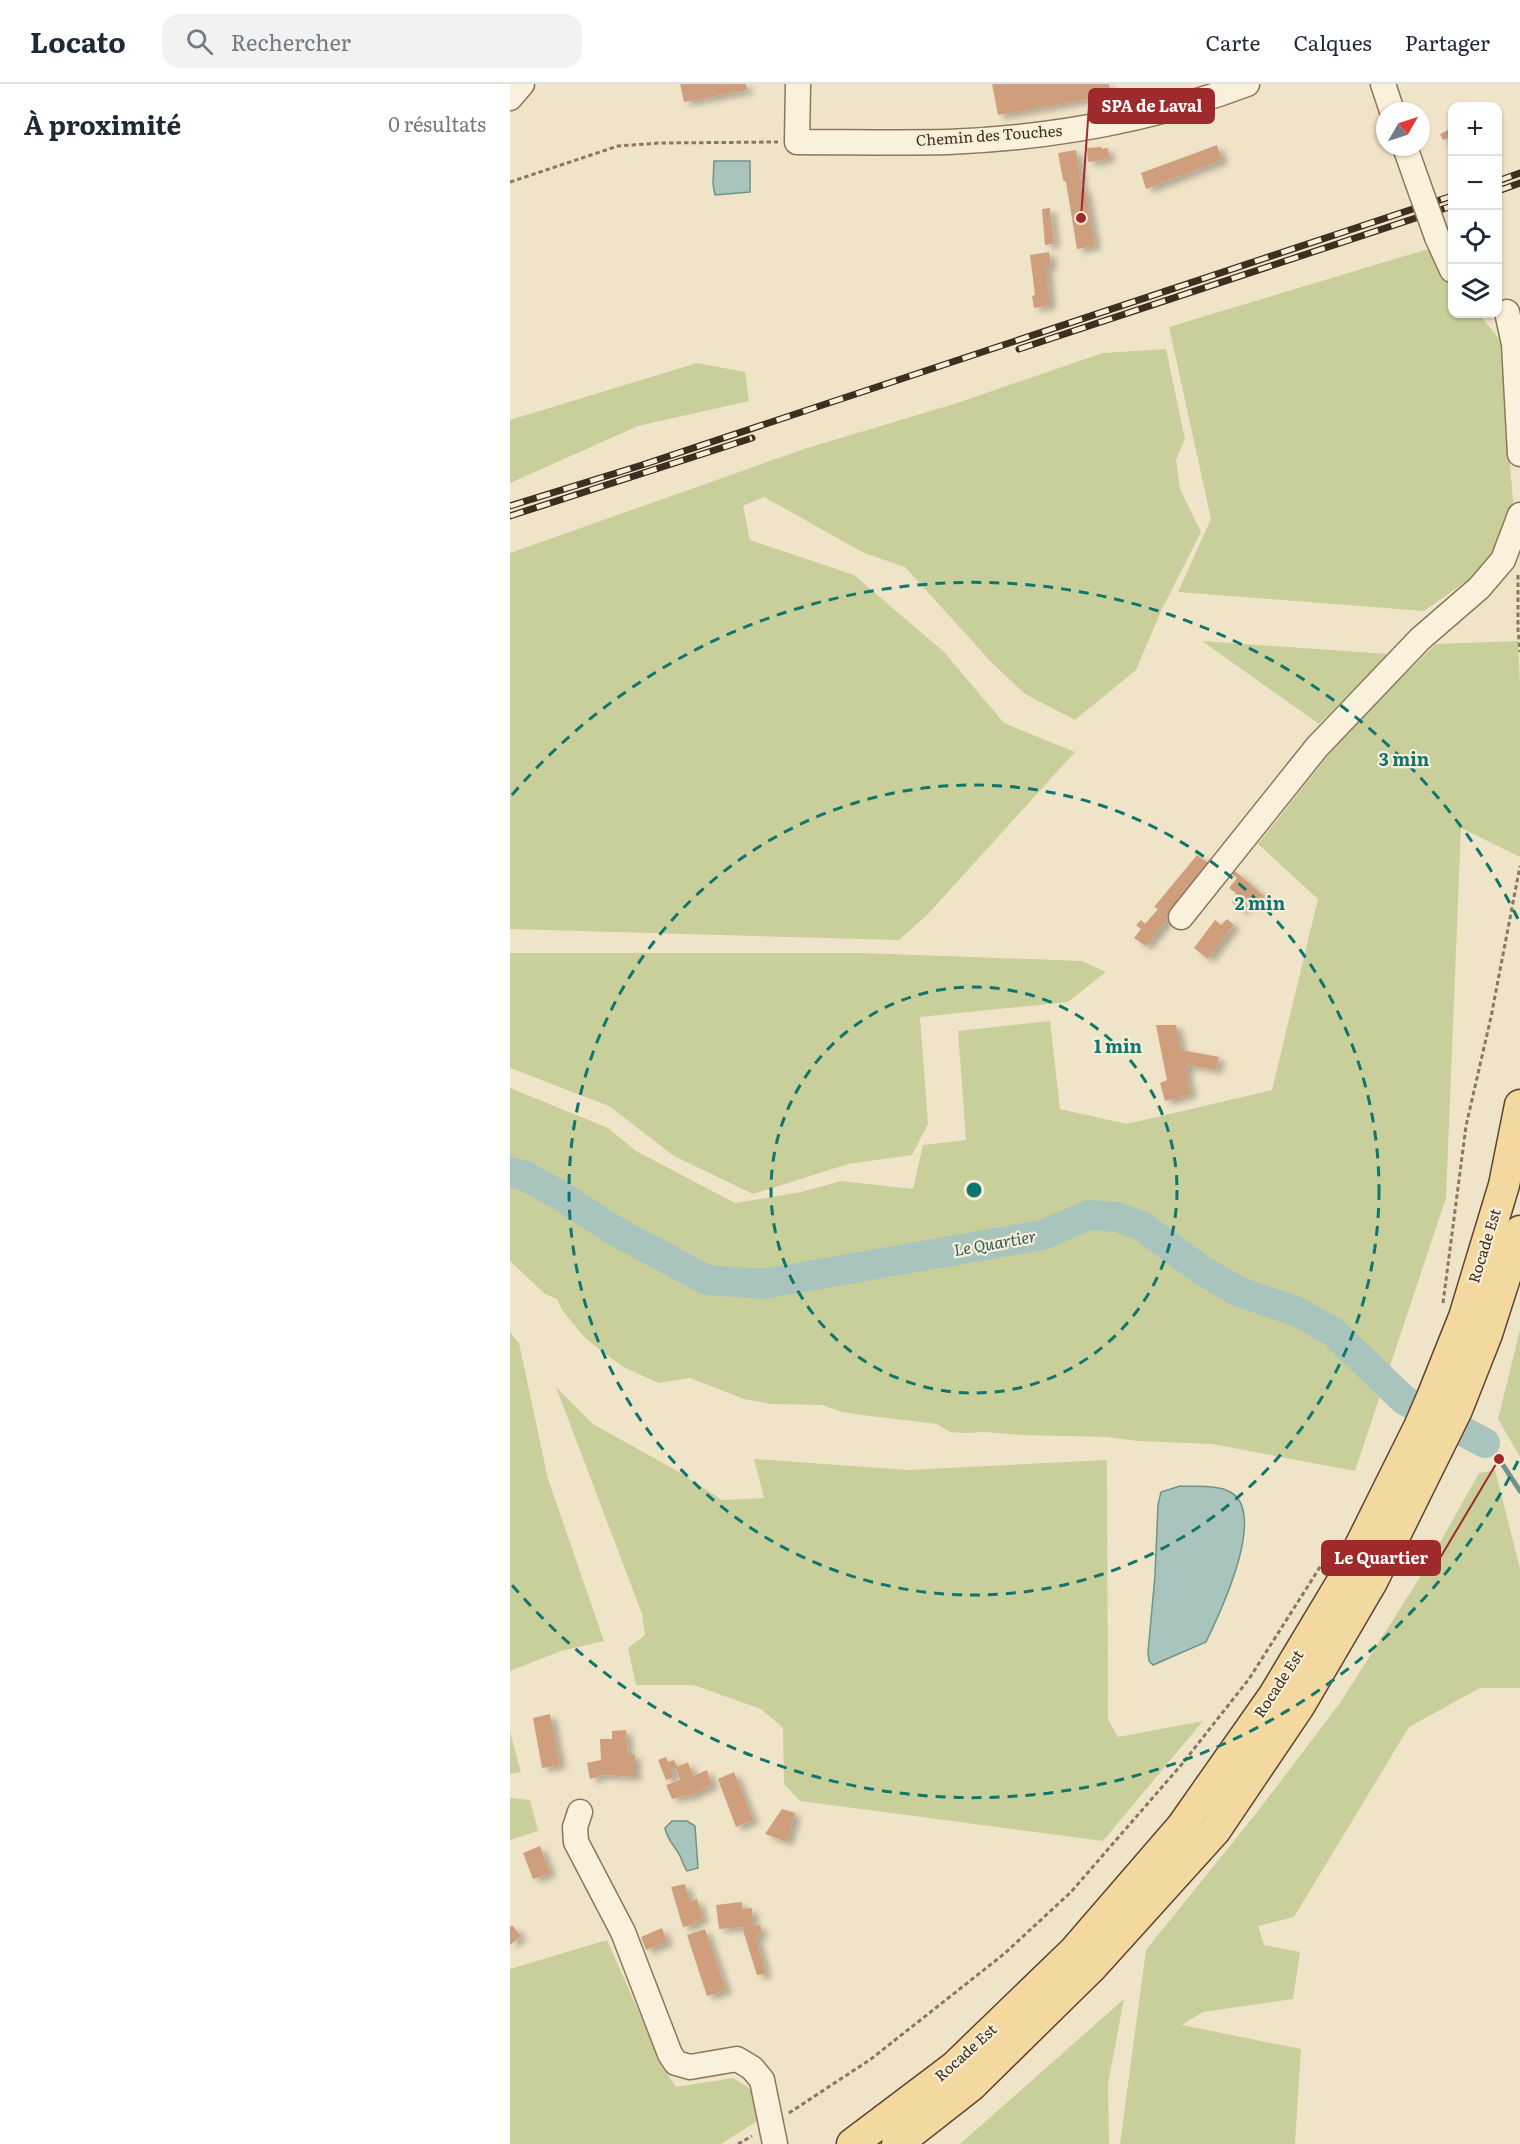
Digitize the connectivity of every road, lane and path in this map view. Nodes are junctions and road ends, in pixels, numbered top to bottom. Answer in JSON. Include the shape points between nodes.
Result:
{"nodes":[{"id":1,"x":522,"y":84,"type":"edge"},
{"id":2,"x":798,"y":84,"type":"edge"},
{"id":3,"x":1247,"y":84,"type":"edge"},
{"id":4,"x":1383,"y":84,"type":"edge"},
{"id":5,"x":510,"y":98,"type":"edge"},
{"id":6,"x":1389,"y":102,"type":"edge"},
{"id":7,"x":797,"y":142,"type":"junction"},
{"id":8,"x":1408,"y":156,"type":"edge"},
{"id":9,"x":510,"y":182,"type":"edge"},
{"id":10,"x":1449,"y":264,"type":"edge"},
{"id":11,"x":1508,"y":311,"type":"edge"},
{"id":12,"x":1520,"y":454,"type":"edge"},
{"id":13,"x":1520,"y":515,"type":"edge"},
{"id":14,"x":1518,"y":570,"type":"dead end"},
{"id":15,"x":1520,"y":652,"type":"edge"},
{"id":16,"x":1520,"y":866,"type":"edge"},
{"id":17,"x":1181,"y":917,"type":"dead end"},
{"id":18,"x":1520,"y":1105,"type":"edge"},
{"id":19,"x":1520,"y":1231,"type":"edge"},
{"id":20,"x":1442,"y":1305,"type":"dead end"},
{"id":21,"x":1445,"y":1404,"type":"junction"},
{"id":22,"x":1431,"y":1434,"type":"junction"},
{"id":23,"x":1329,"y":1553,"type":"dead end"},
{"id":24,"x":580,"y":1812,"type":"dead end"},
{"id":25,"x":773,"y":2134,"type":"edge"},
{"id":26,"x":852,"y":2144,"type":"edge"},
{"id":27,"x":897,"y":2144,"type":"edge"}],
"edges":[{"from":1,"to":5,"type":"street"},
{"from":2,"to":7,"type":"street"},
{"from":3,"to":7,"type":"street","name":"Chemin des Touches","via":[[1131,120],[1048,133],[949,142]]},
{"from":4,"to":6,"type":"street"},
{"from":7,"to":9,"type":"path","via":[[618,147]]},
{"from":8,"to":10,"type":"street","bridge":true},
{"from":11,"to":12,"type":"street","via":[[1514,344]]},
{"from":13,"to":17,"type":"street","via":[[1503,560],[1479,588],[1420,639],[1317,747]]},
{"from":14,"to":15,"type":"path"},
{"from":16,"to":20,"type":"path","via":[[1466,1126]]},
{"from":18,"to":21,"type":"main road","name":"Rocade Est","via":[[1504,1185],[1464,1317]]},
{"from":19,"to":21,"type":"main road","name":"Rocade Est","via":[[1487,1334]]},
{"from":21,"to":22,"type":"main road","name":"Rocade Est"},
{"from":22,"to":26,"type":"main road","name":"Rocade Est","via":[[1274,1695],[1182,1826],[1074,1951],[954,2067]]},
{"from":22,"to":27,"type":"main road","name":"Rocade Est","via":[[1366,1592],[1300,1705],[1215,1830],[1094,1966],[971,2086]]},
{"from":23,"to":25,"type":"path","via":[[1250,1679],[1071,1892],[1004,1954]]},
{"from":24,"to":25,"type":"street","via":[[576,1842],[623,1932],[670,2054],[676,2063],[690,2067],[737,2060],[752,2068],[762,2080]]}]}
